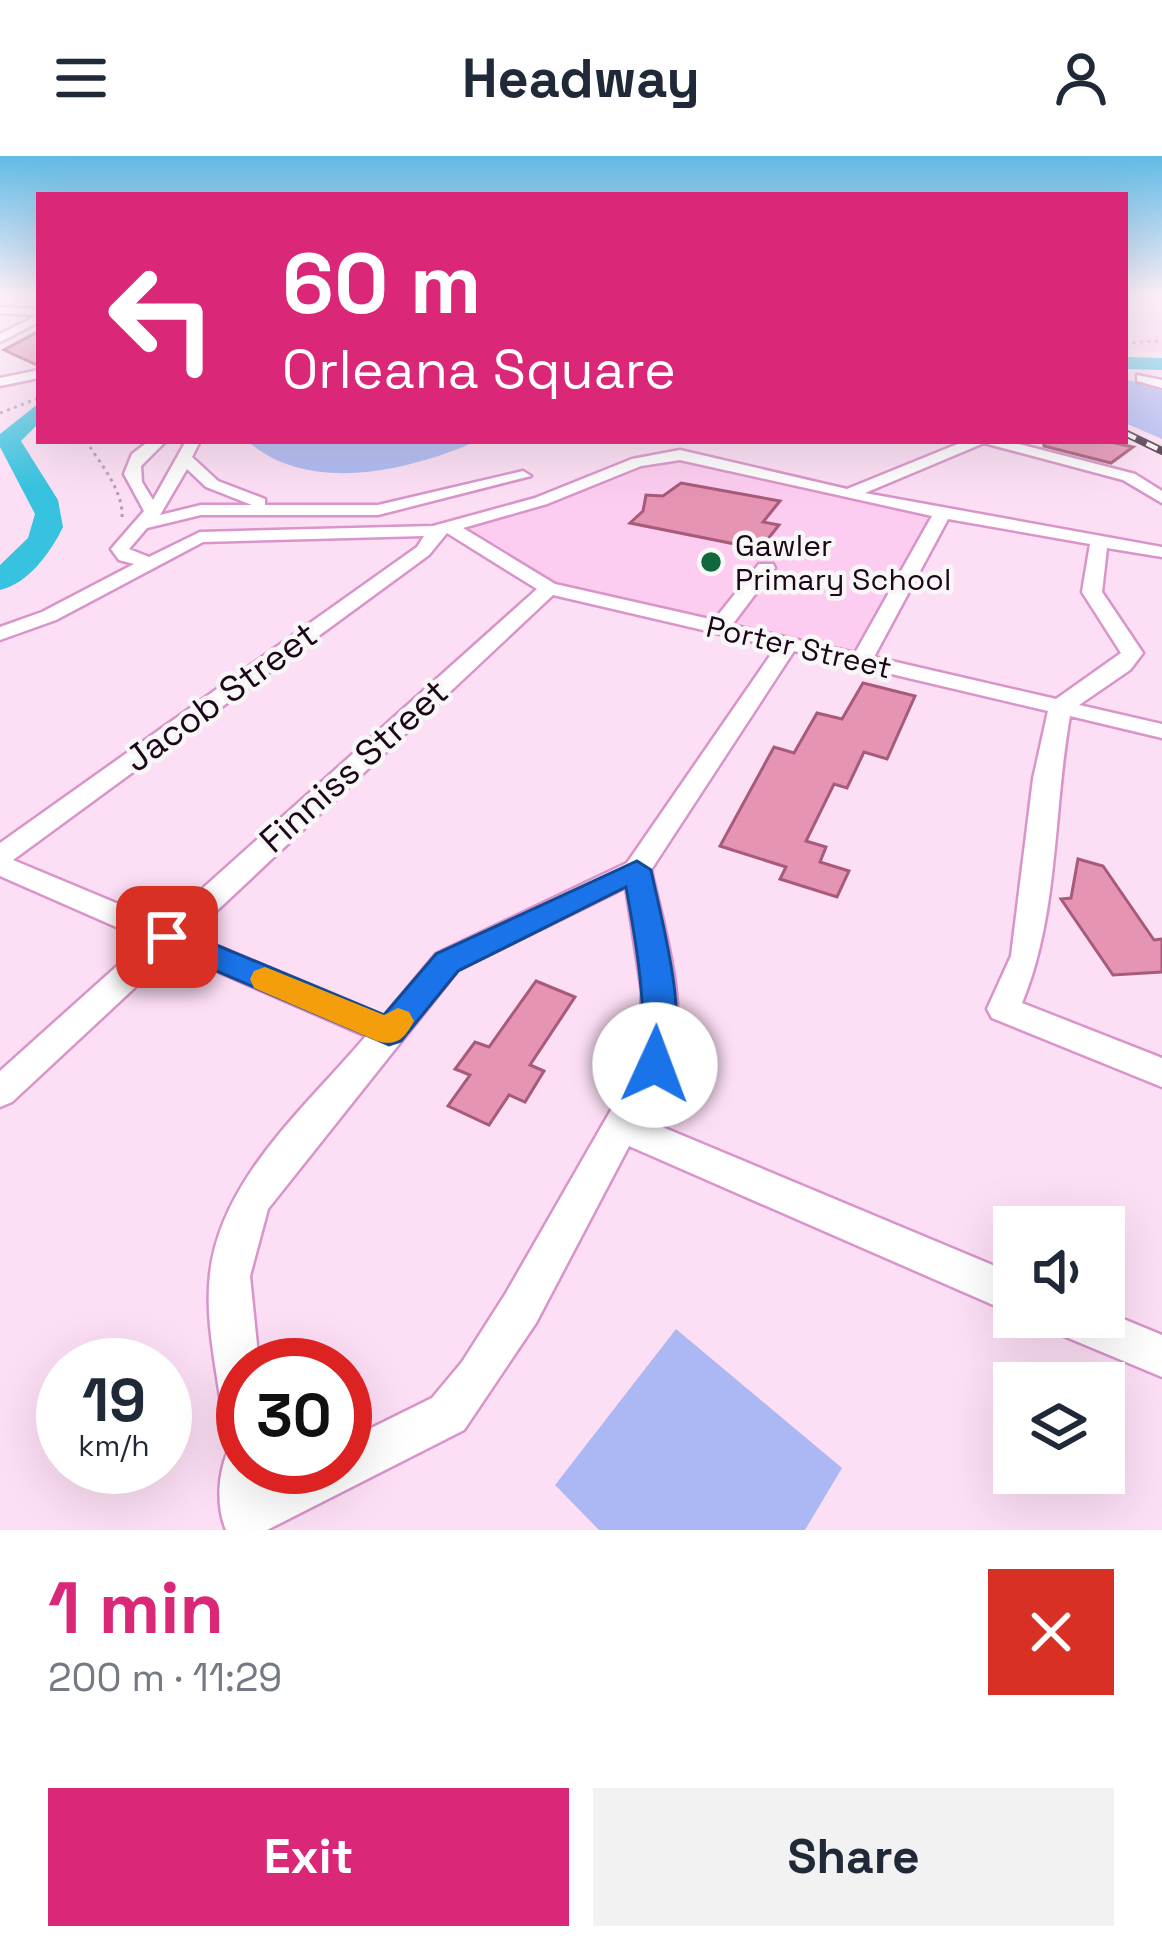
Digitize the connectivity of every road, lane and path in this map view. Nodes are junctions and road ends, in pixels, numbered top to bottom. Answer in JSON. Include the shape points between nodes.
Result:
{"nodes":[{"id":1,"x":36,"y":375,"type":"edge"},
{"id":2,"x":1141,"y":378,"type":"dead end"},
{"id":3,"x":0,"y":381,"type":"edge"},
{"id":4,"x":1162,"y":384,"type":"edge"},
{"id":5,"x":36,"y":399,"type":"edge"},
{"id":6,"x":0,"y":412,"type":"edge"},
{"id":7,"x":87,"y":444,"type":"edge"},
{"id":8,"x":155,"y":444,"type":"edge"},
{"id":9,"x":971,"y":444,"type":"edge"},
{"id":10,"x":1002,"y":444,"type":"edge"},
{"id":11,"x":188,"y":449,"type":"edge"},
{"id":12,"x":696,"y":449,"type":"edge"},
{"id":13,"x":523,"y":476,"type":"dead end"},
{"id":14,"x":846,"y":495,"type":"junction"},
{"id":15,"x":1162,"y":498,"type":"edge"},
{"id":16,"x":277,"y":511,"type":"junction"},
{"id":17,"x":942,"y":514,"type":"junction"},
{"id":18,"x":148,"y":518,"type":"junction"},
{"id":19,"x":114,"y":528,"type":"dead end"},
{"id":20,"x":443,"y":530,"type":"junction"},
{"id":21,"x":1099,"y":542,"type":"junction"},
{"id":22,"x":1162,"y":553,"type":"edge"},
{"id":23,"x":148,"y":562,"type":"junction"},
{"id":24,"x":766,"y":568,"type":"dead end"},
{"id":25,"x":549,"y":588,"type":"junction"},
{"id":26,"x":719,"y":628,"type":"junction"},
{"id":27,"x":0,"y":634,"type":"edge"},
{"id":28,"x":788,"y":645,"type":"junction"},
{"id":29,"x":862,"y":662,"type":"junction"},
{"id":30,"x":1060,"y":707,"type":"junction"},
{"id":31,"x":1162,"y":730,"type":"edge"},
{"id":32,"x":0,"y":861,"type":"edge"},
{"id":33,"x":637,"y":870,"type":"junction"},
{"id":34,"x":167,"y":937,"type":"junction"},
{"id":35,"x":389,"y":1032,"type":"junction"},
{"id":36,"x":1162,"y":1073,"type":"edge"},
{"id":37,"x":0,"y":1091,"type":"edge"},
{"id":38,"x":621,"y":1126,"type":"junction"},
{"id":39,"x":993,"y":1285,"type":"edge"},
{"id":40,"x":235,"y":1338,"type":"edge"},
{"id":41,"x":1119,"y":1338,"type":"edge"},
{"id":42,"x":1162,"y":1356,"type":"edge"},
{"id":43,"x":372,"y":1452,"type":"edge"},
{"id":44,"x":294,"y":1494,"type":"edge"},
{"id":45,"x":243,"y":1523,"type":"edge"}],
"edges":[{"from":1,"to":3,"type":"street"},
{"from":2,"to":4,"type":"street"},
{"from":5,"to":6,"type":"path"},
{"from":7,"to":19,"type":"path","via":[[123,506]]},
{"from":8,"to":18,"type":"street","via":[[131,473]]},
{"from":9,"to":14,"type":"street"},
{"from":10,"to":15,"type":"street","via":[[1129,477]]},
{"from":11,"to":16,"type":"street","via":[[212,484]]},
{"from":11,"to":18,"type":"street"},
{"from":12,"to":14,"type":"street"},
{"from":12,"to":20,"type":"street"},
{"from":13,"to":16,"type":"street","via":[[378,510]]},
{"from":14,"to":17,"type":"street"},
{"from":16,"to":18,"type":"street","via":[[201,509]]},
{"from":17,"to":21,"type":"street"},
{"from":17,"to":29,"type":"street"},
{"from":18,"to":23,"type":"street","via":[[119,554]]},
{"from":20,"to":23,"type":"street","via":[[218,535]]},
{"from":20,"to":25,"type":"street","name":"Porter Street"},
{"from":20,"to":32,"type":"street","name":"Jacob Street"},
{"from":21,"to":22,"type":"street"},
{"from":21,"to":30,"type":"street","via":[[1092,592],[1132,653]]},
{"from":23,"to":27,"type":"street"},
{"from":24,"to":26,"type":"street"},
{"from":25,"to":26,"type":"street","name":"Porter Street"},
{"from":25,"to":34,"type":"street","name":"Finniss Street"},
{"from":26,"to":28,"type":"street","name":"Porter Street"},
{"from":28,"to":29,"type":"street","name":"Porter Street"},
{"from":28,"to":33,"type":"street"},
{"from":29,"to":30,"type":"street","name":"Porter Street"},
{"from":30,"to":31,"type":"street","name":"Porter Street"},
{"from":30,"to":36,"type":"street","via":[[1026,956],[1003,1009]]},
{"from":32,"to":34,"type":"street"},
{"from":33,"to":35,"type":"street","via":[[447,962]]},
{"from":33,"to":38,"type":"street","via":[[660,1042]]},
{"from":34,"to":35,"type":"street"},
{"from":34,"to":37,"type":"street","name":"Finniss Street"},
{"from":35,"to":40,"type":"street","via":[[253,1198],[227,1267]]},
{"from":38,"to":39,"type":"street"},
{"from":38,"to":43,"type":"street","via":[[521,1308],[448,1414]]},
{"from":41,"to":42,"type":"street"},
{"from":44,"to":45,"type":"street"}]}
